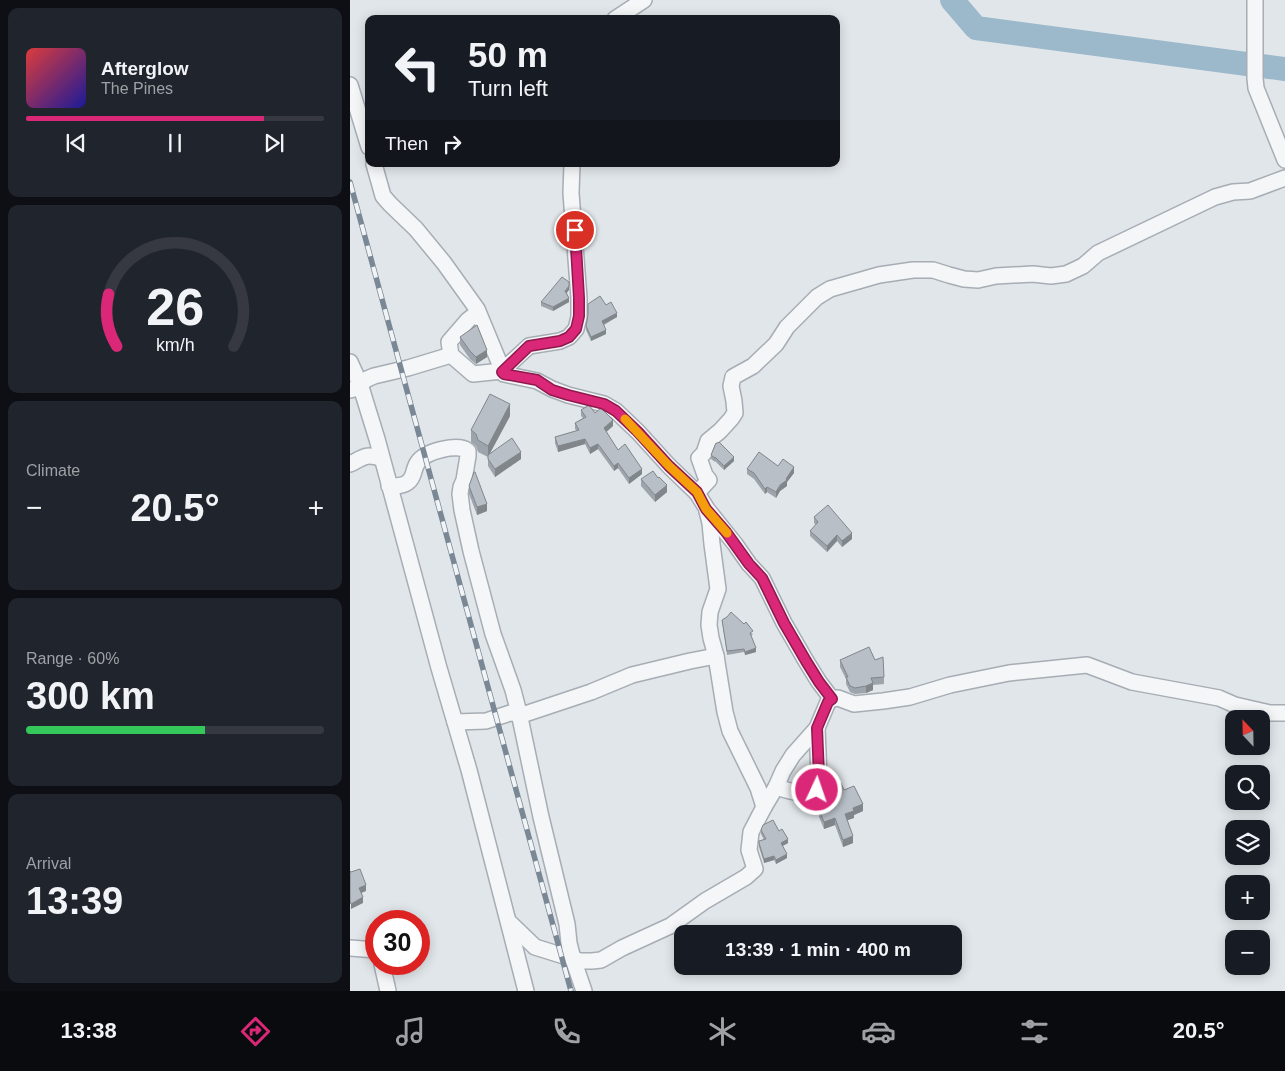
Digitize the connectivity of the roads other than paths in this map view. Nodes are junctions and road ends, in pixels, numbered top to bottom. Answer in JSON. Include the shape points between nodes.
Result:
{"nodes":[{"id":1,"x":644,"y":0,"type":"edge"},
{"id":2,"x":1255,"y":0,"type":"edge"},
{"id":3,"x":621,"y":15,"type":"edge"},
{"id":4,"x":350,"y":85,"type":"edge"},
{"id":5,"x":365,"y":134,"type":"edge"},
{"id":6,"x":1285,"y":160,"type":"edge"},
{"id":7,"x":375,"y":167,"type":"edge"},
{"id":8,"x":572,"y":167,"type":"edge"},
{"id":9,"x":1285,"y":178,"type":"edge"},
{"id":10,"x":478,"y":312,"type":"junction"},
{"id":11,"x":451,"y":355,"type":"junction"},
{"id":12,"x":350,"y":362,"type":"edge"},
{"id":13,"x":502,"y":372,"type":"junction"},
{"id":14,"x":355,"y":387,"type":"edge"},
{"id":15,"x":382,"y":459,"type":"junction"},
{"id":16,"x":350,"y":464,"type":"edge"},
{"id":17,"x":389,"y":486,"type":"junction"},
{"id":18,"x":697,"y":492,"type":"junction"},
{"id":19,"x":706,"y":509,"type":"junction"},
{"id":20,"x":716,"y":656,"type":"junction"},
{"id":21,"x":832,"y":699,"type":"junction"},
{"id":22,"x":1285,"y":713,"type":"edge"},
{"id":23,"x":519,"y":714,"type":"junction"},
{"id":24,"x":455,"y":722,"type":"junction"},
{"id":25,"x":817,"y":728,"type":"junction"},
{"id":26,"x":776,"y":787,"type":"junction"},
{"id":27,"x":764,"y":807,"type":"junction"},
{"id":28,"x":509,"y":922,"type":"junction"},
{"id":29,"x":350,"y":948,"type":"edge"},
{"id":30,"x":365,"y":949,"type":"edge"},
{"id":31,"x":573,"y":959,"type":"junction"},
{"id":32,"x":384,"y":975,"type":"edge"},
{"id":33,"x":388,"y":991,"type":"edge"},
{"id":34,"x":526,"y":991,"type":"edge"},
{"id":35,"x":584,"y":991,"type":"edge"}],
"edges":[{"from":1,"to":3,"type":"street"},
{"from":2,"to":6,"type":"street","via":[[1256,88]]},
{"from":4,"to":5,"type":"street"},
{"from":7,"to":10,"type":"street","via":[[384,196],[444,263]]},
{"from":8,"to":13,"type":"street","via":[[579,298],[576,329],[560,341],[529,346]]},
{"from":9,"to":18,"type":"street","via":[[1250,191],[1215,197],[1098,253],[1083,266],[1066,274],[996,276],[978,280],[933,270],[914,270],[830,288],[817,296],[753,366],[733,377],[735,413],[708,440],[699,458],[709,480]]},
{"from":10,"to":11,"type":"street","via":[[449,342]]},
{"from":10,"to":13,"type":"street"},
{"from":11,"to":13,"type":"street","via":[[473,374]]},
{"from":11,"to":14,"type":"street","via":[[374,376]]},
{"from":12,"to":14,"type":"street"},
{"from":13,"to":18,"type":"street","via":[[537,380],[552,390],[604,404],[616,411]]},
{"from":14,"to":15,"type":"street"},
{"from":15,"to":16,"type":"street","via":[[371,455]]},
{"from":15,"to":17,"type":"street"},
{"from":17,"to":23,"type":"street","via":[[407,484],[418,462],[428,453],[461,448],[468,451],[460,494],[462,510],[493,634]]},
{"from":17,"to":24,"type":"street"},
{"from":18,"to":19,"type":"street"},
{"from":19,"to":20,"type":"street","via":[[718,589],[709,624]]},
{"from":19,"to":21,"type":"street","via":[[762,578],[806,661]]},
{"from":20,"to":23,"type":"street","via":[[639,673]]},
{"from":20,"to":27,"type":"street","via":[[730,731]]},
{"from":21,"to":22,"type":"street","via":[[854,704],[882,701],[1009,672],[1087,665],[1132,682],[1219,698],[1270,713]]},
{"from":21,"to":25,"type":"street"},
{"from":23,"to":24,"type":"street","via":[[510,713],[486,721]]},
{"from":23,"to":31,"type":"street","via":[[568,924]]},
{"from":24,"to":28,"type":"street"},
{"from":25,"to":26,"type":"street","via":[[793,755]]},
{"from":25,"to":26,"type":"street","via":[[817,790],[806,793]]},
{"from":26,"to":27,"type":"street"},
{"from":27,"to":31,"type":"street","via":[[751,832],[749,850],[755,869],[746,877],[670,926],[601,960]]},
{"from":28,"to":31,"type":"street","via":[[536,946]]},
{"from":28,"to":34,"type":"street"},
{"from":29,"to":30,"type":"street"},
{"from":31,"to":35,"type":"street"},
{"from":32,"to":33,"type":"street"}]}
